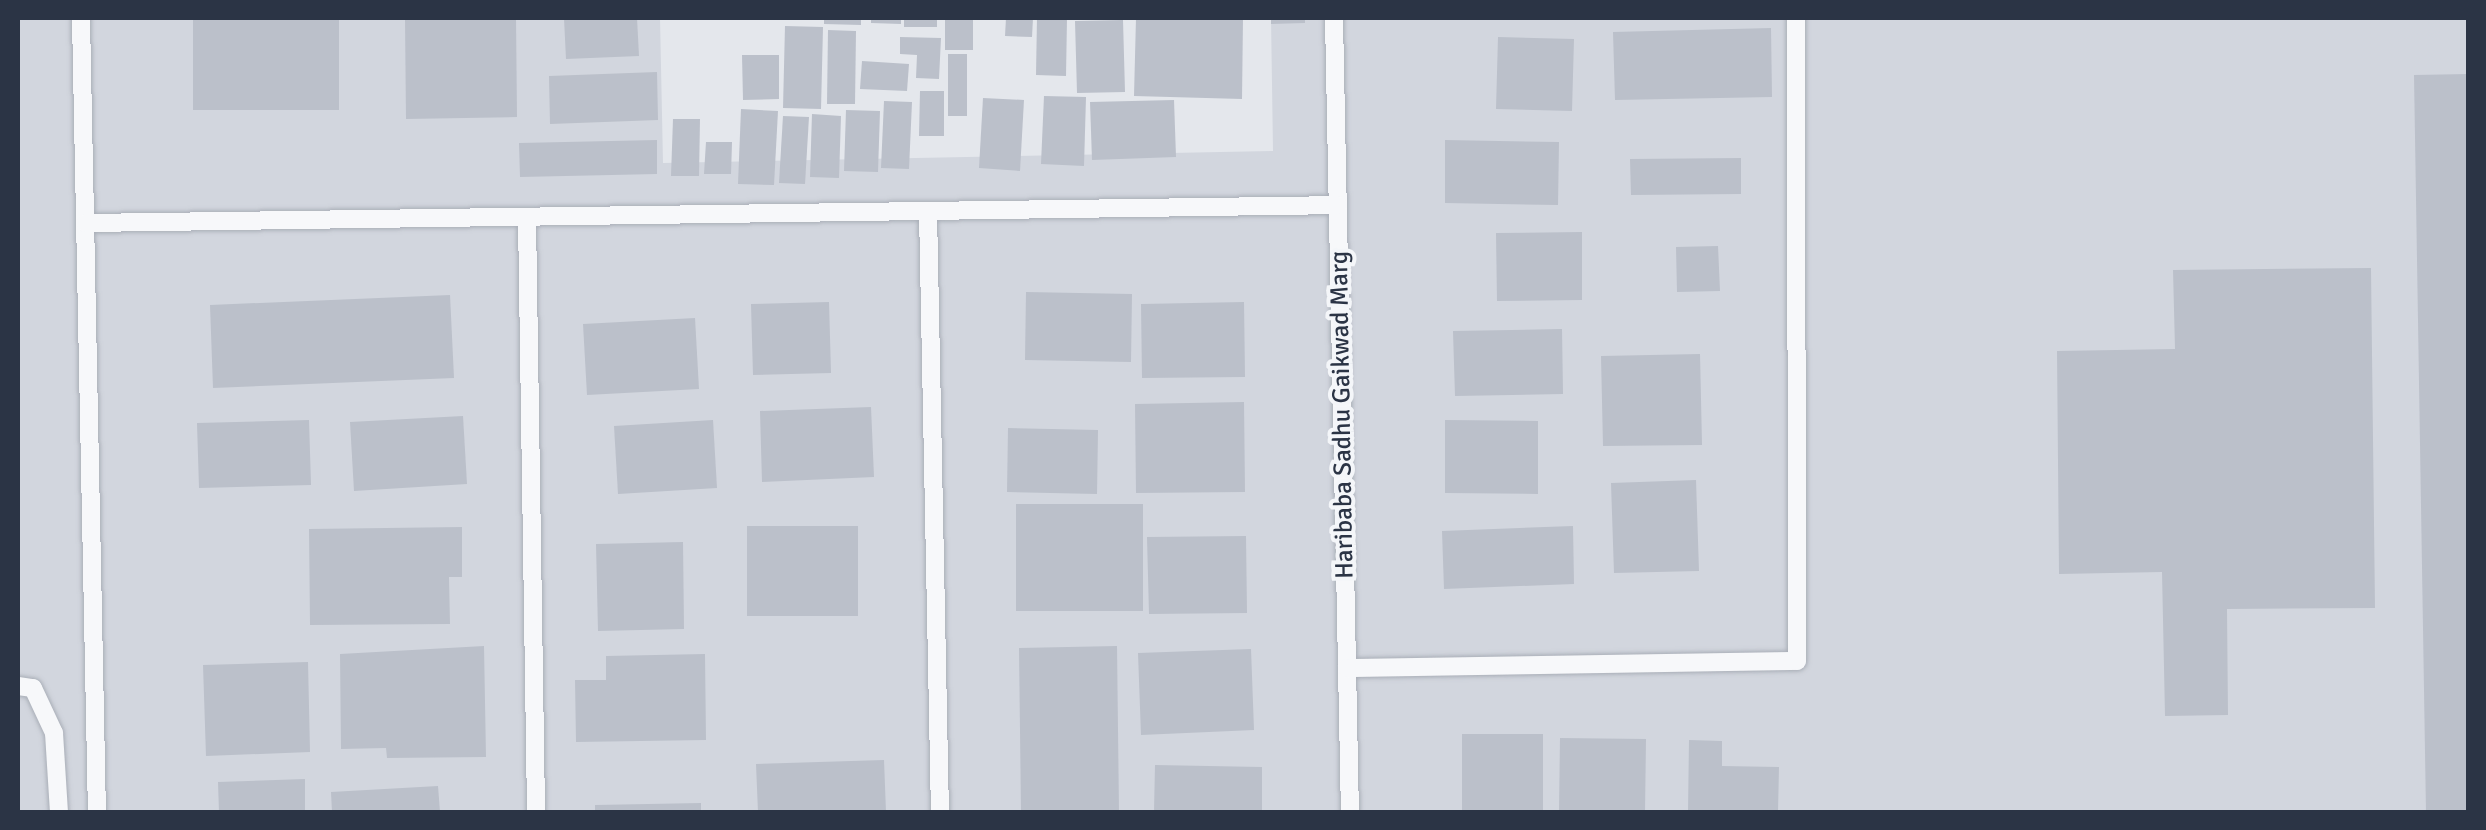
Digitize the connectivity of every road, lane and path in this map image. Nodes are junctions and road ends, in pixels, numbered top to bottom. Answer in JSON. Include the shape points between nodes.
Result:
{"nodes":[{"id":1,"x":81,"y":18,"type":"edge"},
{"id":2,"x":1334,"y":18,"type":"edge"},
{"id":3,"x":1796,"y":18,"type":"edge"},
{"id":4,"x":1338,"y":205,"type":"junction"},
{"id":5,"x":928,"y":211,"type":"junction"},
{"id":6,"x":528,"y":217,"type":"junction"},
{"id":7,"x":86,"y":223,"type":"junction"},
{"id":8,"x":1347,"y":668,"type":"junction"},
{"id":9,"x":18,"y":686,"type":"edge"},
{"id":10,"x":59,"y":812,"type":"edge"},
{"id":11,"x":97,"y":812,"type":"edge"},
{"id":12,"x":536,"y":812,"type":"edge"},
{"id":13,"x":940,"y":812,"type":"edge"},
{"id":14,"x":1350,"y":812,"type":"edge"}],
"edges":[{"from":1,"to":7,"type":"lane"},
{"from":2,"to":4,"type":"lane","name":"Haribaba Sadhu Gaikwad Marg"},
{"from":3,"to":8,"type":"lane","via":[[1797,661]]},
{"from":4,"to":5,"type":"lane"},
{"from":4,"to":8,"type":"lane","name":"Haribaba Sadhu Gaikwad Marg"},
{"from":5,"to":6,"type":"lane"},
{"from":5,"to":13,"type":"lane"},
{"from":6,"to":7,"type":"lane"},
{"from":6,"to":12,"type":"lane"},
{"from":7,"to":11,"type":"lane"},
{"from":8,"to":14,"type":"lane","name":"Haribaba Sadhu Gaikwad Marg"},
{"from":9,"to":10,"type":"lane","via":[[33,688],[54,733]]}]}
